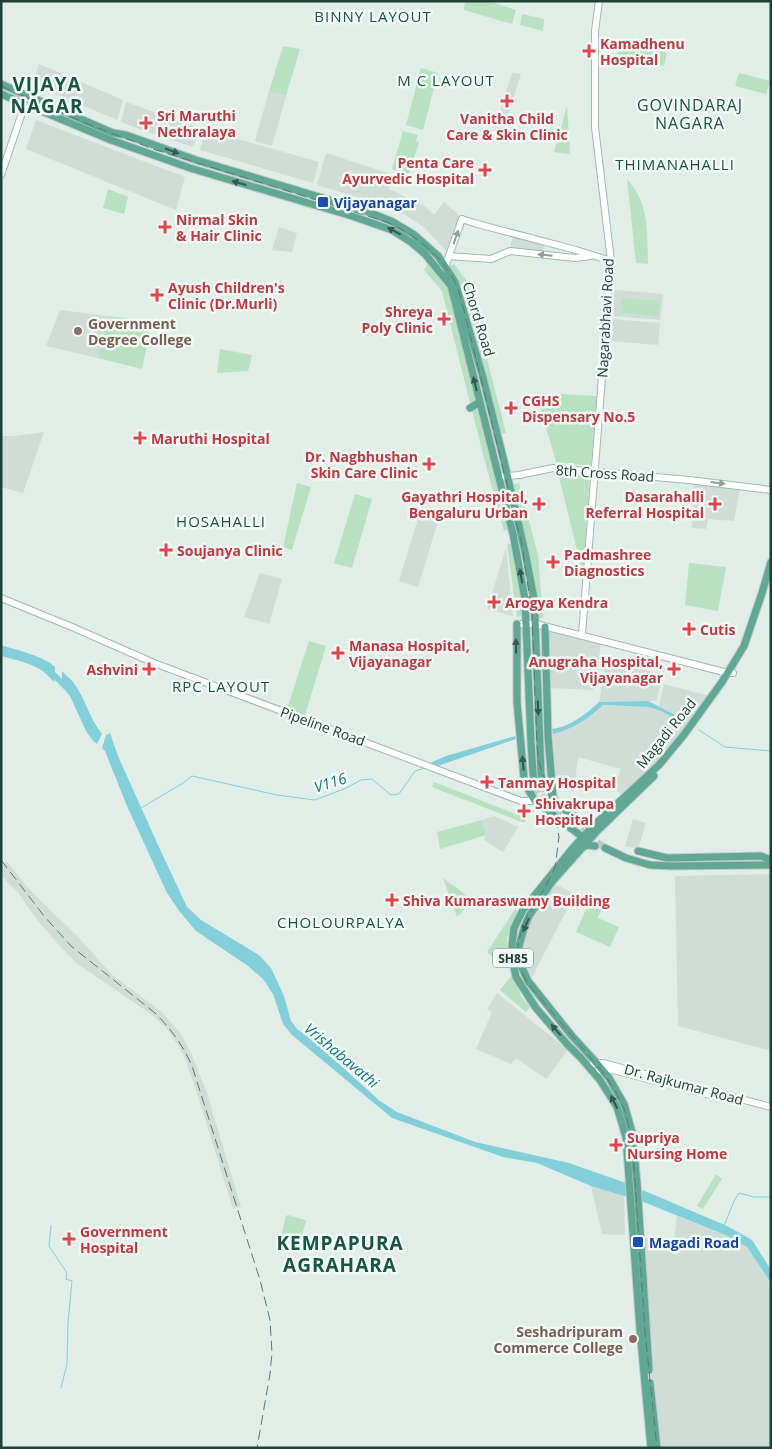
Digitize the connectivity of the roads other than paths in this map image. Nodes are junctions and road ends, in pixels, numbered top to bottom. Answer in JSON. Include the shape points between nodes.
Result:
{"nodes":[{"id":1,"x":599,"y":1,"type":"edge"},
{"id":2,"x":1,"y":84,"type":"edge"},
{"id":3,"x":1,"y":94,"type":"edge"},
{"id":4,"x":28,"y":95,"type":"junction"},
{"id":5,"x":24,"y":104,"type":"junction"},
{"id":6,"x":1,"y":176,"type":"edge"},
{"id":7,"x":449,"y":256,"type":"junction"},
{"id":8,"x":594,"y":256,"type":"junction"},
{"id":9,"x":611,"y":261,"type":"junction"},
{"id":10,"x":443,"y":270,"type":"junction"},
{"id":11,"x":480,"y":402,"type":"junction"},
{"id":12,"x":470,"y":408,"type":"dead end"},
{"id":13,"x":595,"y":472,"type":"junction"},
{"id":14,"x":507,"y":475,"type":"junction"},
{"id":15,"x":498,"y":477,"type":"junction"},
{"id":16,"x":771,"y":490,"type":"edge"},
{"id":17,"x":771,"y":562,"type":"edge"},
{"id":18,"x":771,"y":579,"type":"edge"},
{"id":19,"x":1,"y":598,"type":"edge"},
{"id":20,"x":516,"y":624,"type":"joint"},
{"id":21,"x":526,"y":624,"type":"junction"},
{"id":22,"x":536,"y":624,"type":"junction"},
{"id":23,"x":545,"y":626,"type":"junction"},
{"id":24,"x":582,"y":635,"type":"junction"},
{"id":25,"x":730,"y":673,"type":"junction"},
{"id":26,"x":548,"y":736,"type":"junction"},
{"id":27,"x":540,"y":741,"type":"junction"},
{"id":28,"x":543,"y":785,"type":"tunnel mouth"},
{"id":29,"x":532,"y":788,"type":"junction"},
{"id":30,"x":521,"y":801,"type":"junction"},
{"id":31,"x":535,"y":801,"type":"junction"},
{"id":32,"x":569,"y":826,"type":"junction"},
{"id":33,"x":594,"y":829,"type":"junction"},
{"id":34,"x":585,"y":839,"type":"junction"},
{"id":35,"x":595,"y":846,"type":"dead end"},
{"id":36,"x":578,"y":847,"type":"junction"},
{"id":37,"x":638,"y":851,"type":"dead end"},
{"id":38,"x":771,"y":860,"type":"edge"},
{"id":39,"x":771,"y":866,"type":"edge"},
{"id":40,"x":597,"y":1063,"type":"junction"},
{"id":41,"x":589,"y":1066,"type":"junction"},
{"id":42,"x":599,"y":1071,"type":"junction"},
{"id":43,"x":771,"y":1106,"type":"edge"},
{"id":44,"x":771,"y":1111,"type":"edge"},
{"id":45,"x":635,"y":1204,"type":"junction"},
{"id":46,"x":651,"y":1448,"type":"edge"},
{"id":47,"x":656,"y":1448,"type":"edge"}],
"edges":[{"from":1,"to":9,"type":"main road","name":"Nagarabhavi Road","via":[[595,31],[595,127]]},
{"from":2,"to":4,"type":"main road","name":"Chord Road"},
{"from":3,"to":5,"type":"main road","name":"Chord Road"},
{"from":4,"to":5,"type":"main road"},
{"from":4,"to":10,"type":"main road","name":"Chord Road","one_way":true,"via":[[114,134],[126,135],[393,222],[438,256]]},
{"from":5,"to":6,"type":"main road"},
{"from":10,"to":5,"type":"main road","name":"Chord Road","one_way":true,"via":[[392,230],[190,168]]},
{"from":8,"to":7,"type":"main road","one_way":true,"via":[[575,258],[510,251],[491,259]]},
{"from":7,"to":8,"type":"main road","one_way":true,"via":[[462,219]]},
{"from":7,"to":10,"type":"main road"},
{"from":8,"to":9,"type":"main road"},
{"from":9,"to":13,"type":"main road","name":"Nagarabhavi Road"},
{"from":11,"to":10,"type":"main road","name":"Chord Road","one_way":true,"via":[[451,286]]},
{"from":10,"to":14,"type":"main road","name":"Chord Road","via":[[455,282]]},
{"from":11,"to":12,"type":"main road"},
{"from":11,"to":15,"type":"main road","name":"Chord Road"},
{"from":13,"to":14,"type":"main road","name":"8th Cross Road","via":[[553,468]]},
{"from":13,"to":16,"type":"main road","name":"8th Cross Road","one_way":true},
{"from":13,"to":24,"type":"main road","name":"Nagarabhavi Road"},
{"from":14,"to":15,"type":"main road","name":"8th Cross Road"},
{"from":14,"to":22,"type":"main road","name":"Chord Road","via":[[534,598]]},
{"from":21,"to":15,"type":"main road","name":"Chord Road","one_way":true,"via":[[521,574]]},
{"from":17,"to":25,"type":"main road","name":"Magadi Road","number":"SH85","via":[[744,646]]},
{"from":18,"to":25,"type":"main road","name":"Magadi Road","number":"SH85","via":[[748,648]]},
{"from":19,"to":30,"type":"main road","name":"Pipeline Road","via":[[154,663]]},
{"from":20,"to":21,"type":"main road"},
{"from":29,"to":20,"type":"main road","one_way":true,"via":[[524,778],[517,702]]},
{"from":21,"to":22,"type":"main road"},
{"from":21,"to":29,"type":"main road","name":"Chord Road"},
{"from":22,"to":23,"type":"main road"},
{"from":22,"to":27,"type":"main road","name":"Chord Road","one_way":true},
{"from":23,"to":24,"type":"main road"},
{"from":23,"to":26,"type":"main road"},
{"from":24,"to":25,"type":"main road"},
{"from":25,"to":33,"type":"main road","name":"Magadi Road","number":"SH85","via":[[684,742],[662,768]]},
{"from":26,"to":27,"type":"main road"},
{"from":26,"to":33,"type":"main road","via":[[553,798],[558,806]]},
{"from":27,"to":28,"type":"main road","name":"Chord Road"},
{"from":29,"to":30,"type":"main road"},
{"from":29,"to":31,"type":"main road"},
{"from":30,"to":31,"type":"main road","name":"Pipeline Road"},
{"from":31,"to":32,"type":"main road"},
{"from":32,"to":34,"type":"main road"},
{"from":32,"to":36,"type":"main road"},
{"from":33,"to":34,"type":"main road","name":"Magadi Road","number":"SH85"},
{"from":34,"to":36,"type":"main road","name":"Magadi Road","number":"SH85"},
{"from":35,"to":36,"type":"main road"},
{"from":36,"to":40,"type":"main road","name":"Magadi Road","number":"SH85","one_way":true,"via":[[530,916],[519,946],[519,958],[524,975],[534,990]]},
{"from":41,"to":36,"type":"main road","name":"Magadi Road","number":"SH85","one_way":true,"via":[[536,1008],[516,977],[512,945],[514,928],[523,910]]},
{"from":37,"to":38,"type":"main road","via":[[667,858],[762,856]]},
{"from":38,"to":39,"type":"main road","via":[[651,861],[606,846],[626,858],[650,865]]},
{"from":40,"to":41,"type":"main road"},
{"from":40,"to":42,"type":"main road","name":"Magadi Road","number":"SH85"},
{"from":40,"to":43,"type":"main road","name":"Dr. Rajkumar Road"},
{"from":41,"to":42,"type":"main road","name":"Magadi Road","number":"SH85"},
{"from":42,"to":44,"type":"main road","name":"Dr. Rajkumar Road","via":[[618,1071]]},
{"from":42,"to":45,"type":"main road","name":"Magadi Road","number":"SH85","via":[[609,1078],[624,1104],[632,1132]]},
{"from":45,"to":46,"type":"main road","name":"Magadi Road","number":"SH85","via":[[639,1318]]},
{"from":45,"to":47,"type":"main road","name":"Magadi Road","number":"SH85"}]}
